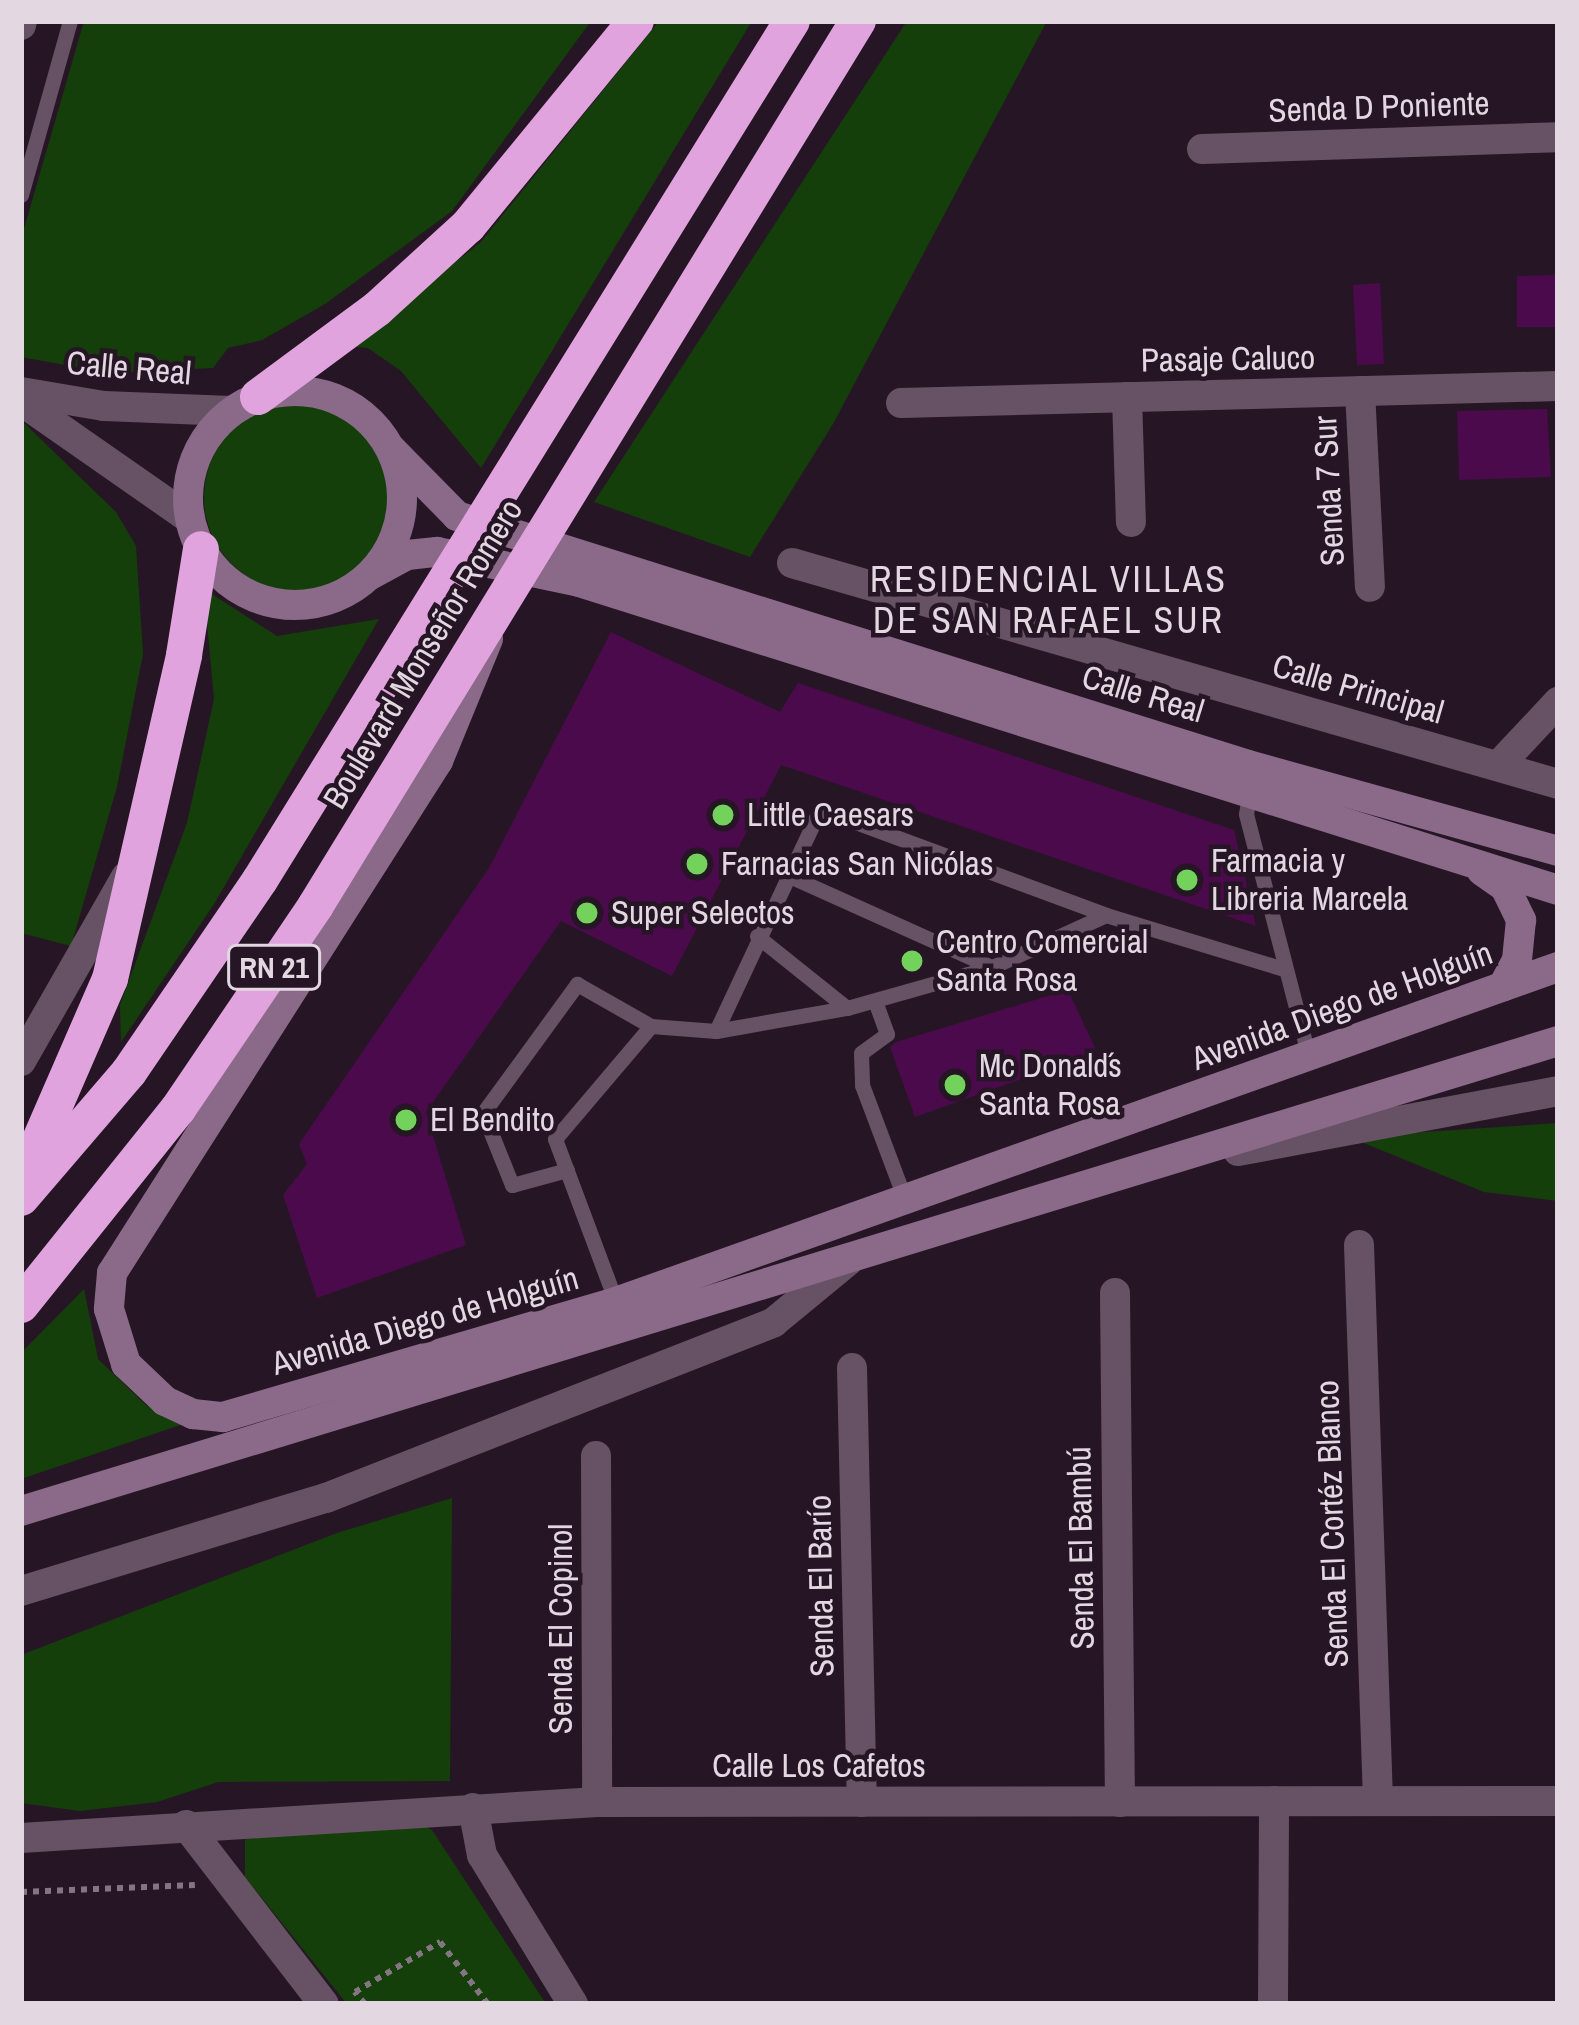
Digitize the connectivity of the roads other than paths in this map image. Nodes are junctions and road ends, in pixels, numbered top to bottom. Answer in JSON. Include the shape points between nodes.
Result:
{"nodes":[{"id":1,"x":70,"y":21,"type":"edge"},
{"id":2,"x":636,"y":21,"type":"edge"},
{"id":3,"x":791,"y":21,"type":"edge"},
{"id":4,"x":858,"y":21,"type":"edge"},
{"id":5,"x":1558,"y":137,"type":"edge"},
{"id":6,"x":1202,"y":148,"type":"dead end"},
{"id":7,"x":21,"y":195,"type":"edge"},
{"id":8,"x":1558,"y":386,"type":"edge"},
{"id":9,"x":1360,"y":392,"type":"junction"},
{"id":10,"x":21,"y":397,"type":"edge"},
{"id":11,"x":1127,"y":397,"type":"junction"},
{"id":12,"x":901,"y":403,"type":"dead end"},
{"id":13,"x":245,"y":404,"type":"junction"},
{"id":14,"x":391,"y":448,"type":"junction"},
{"id":15,"x":1131,"y":522,"type":"dead end"},
{"id":16,"x":195,"y":534,"type":"junction"},
{"id":17,"x":792,"y":562,"type":"dead end"},
{"id":18,"x":370,"y":575,"type":"junction"},
{"id":19,"x":1370,"y":587,"type":"dead end"},
{"id":20,"x":496,"y":615,"type":"junction"},
{"id":21,"x":1558,"y":702,"type":"edge"},
{"id":22,"x":1498,"y":766,"type":"junction"},
{"id":23,"x":1558,"y":784,"type":"edge"},
{"id":24,"x":1249,"y":791,"type":"junction"},
{"id":25,"x":1558,"y":851,"type":"edge"},
{"id":26,"x":138,"y":856,"type":"junction"},
{"id":27,"x":1468,"y":860,"type":"junction"},
{"id":28,"x":787,"y":875,"type":"junction"},
{"id":29,"x":1558,"y":890,"type":"edge"},
{"id":30,"x":1106,"y":915,"type":"junction"},
{"id":31,"x":757,"y":936,"type":"junction"},
{"id":32,"x":1558,"y":967,"type":"edge"},
{"id":33,"x":992,"y":968,"type":"junction"},
{"id":34,"x":1284,"y":969,"type":"junction"},
{"id":35,"x":1503,"y":986,"type":"junction"},
{"id":36,"x":875,"y":1000,"type":"junction"},
{"id":37,"x":847,"y":1009,"type":"junction"},
{"id":38,"x":651,"y":1026,"type":"junction"},
{"id":39,"x":716,"y":1031,"type":"junction"},
{"id":40,"x":1558,"y":1041,"type":"edge"},
{"id":41,"x":1308,"y":1054,"type":"junction"},
{"id":42,"x":21,"y":1061,"type":"edge"},
{"id":43,"x":1553,"y":1094,"type":"edge"},
{"id":44,"x":1179,"y":1163,"type":"junction"},
{"id":45,"x":567,"y":1170,"type":"junction"},
{"id":46,"x":21,"y":1178,"type":"edge"},
{"id":47,"x":21,"y":1198,"type":"edge"},
{"id":48,"x":906,"y":1202,"type":"junction"},
{"id":49,"x":1359,"y":1245,"type":"dead end"},
{"id":50,"x":848,"y":1261,"type":"junction"},
{"id":51,"x":1114,"y":1293,"type":"dead end"},
{"id":52,"x":616,"y":1302,"type":"junction"},
{"id":53,"x":21,"y":1305,"type":"edge"},
{"id":54,"x":852,"y":1369,"type":"dead end"},
{"id":55,"x":596,"y":1456,"type":"dead end"},
{"id":56,"x":21,"y":1511,"type":"edge"},
{"id":57,"x":21,"y":1591,"type":"edge"},
{"id":58,"x":1378,"y":1801,"type":"junction"},
{"id":59,"x":1558,"y":1801,"type":"edge"},
{"id":60,"x":597,"y":1802,"type":"junction"},
{"id":61,"x":862,"y":1802,"type":"junction"},
{"id":62,"x":1120,"y":1802,"type":"junction"},
{"id":63,"x":1274,"y":1802,"type":"junction"},
{"id":64,"x":473,"y":1808,"type":"junction"},
{"id":65,"x":21,"y":1825,"type":"edge"},
{"id":66,"x":186,"y":1825,"type":"junction"},
{"id":67,"x":81,"y":1834,"type":"junction"},
{"id":68,"x":21,"y":1838,"type":"edge"},
{"id":69,"x":324,"y":2004,"type":"edge"},
{"id":70,"x":573,"y":2004,"type":"edge"},
{"id":71,"x":1274,"y":2004,"type":"edge"}],
"edges":[{"from":1,"to":7,"type":"lane"},
{"from":2,"to":13,"type":"highway","via":[[468,226],[376,309]]},
{"from":3,"to":47,"type":"highway","name":"Boulevard Monseñor Romero","number":"RN 21","via":[[195,977]]},
{"from":4,"to":20,"type":"highway","name":"Boulevard Monseñor Romero","number":"RN 21"},
{"from":5,"to":6,"type":"street","name":"Senda D Poniente"},
{"from":8,"to":9,"type":"street","name":"Pasaje Caluco"},
{"from":9,"to":11,"type":"street","name":"Pasaje Caluco"},
{"from":9,"to":19,"type":"street","name":"Senda 7 Sur"},
{"from":10,"to":13,"type":"street","name":"Calle Real","via":[[104,406]]},
{"from":10,"to":16,"type":"street","name":"Calle Real"},
{"from":11,"to":12,"type":"street","name":"Pasaje Caluco"},
{"from":11,"to":15,"type":"street"},
{"from":13,"to":14,"type":"street","via":[[320,393],[361,414]]},
{"from":13,"to":16,"type":"street","via":[[195,458]]},
{"from":14,"to":18,"type":"street","via":[[402,515]]},
{"from":14,"to":25,"type":"street","name":"Calle Real","via":[[458,516],[1248,765]]},
{"from":16,"to":18,"type":"street","via":[[220,575],[278,604],[342,595]]},
{"from":16,"to":26,"type":"highway"},
{"from":17,"to":22,"type":"street","name":"Calle Principal"},
{"from":18,"to":24,"type":"street","name":"Calle Real","via":[[407,555],[437,551],[579,582]]},
{"from":20,"to":52,"type":"street","name":"Avenida Diego de Holguín","via":[[438,761],[118,1258],[109,1292],[112,1329],[126,1364],[150,1389],[193,1414],[223,1417]]},
{"from":20,"to":53,"type":"highway","name":"Boulevard Monseñor Romero","number":"RN 21","via":[[178,1109]]},
{"from":21,"to":22,"type":"street"},
{"from":22,"to":23,"type":"street","name":"Calle Principal"},
{"from":24,"to":27,"type":"street","name":"Calle Real"},
{"from":24,"to":34,"type":"lane","via":[[1246,814]]},
{"from":26,"to":42,"type":"street"},
{"from":26,"to":46,"type":"highway","via":[[110,979],[71,1082]]},
{"from":27,"to":29,"type":"street","name":"Calle Real"},
{"from":27,"to":35,"type":"street","via":[[1505,887],[1521,920],[1517,960]]},
{"from":28,"to":30,"type":"lane","via":[[820,809]]},
{"from":28,"to":31,"type":"lane"},
{"from":28,"to":33,"type":"lane"},
{"from":30,"to":33,"type":"lane"},
{"from":30,"to":34,"type":"lane"},
{"from":31,"to":37,"type":"lane"},
{"from":31,"to":39,"type":"lane"},
{"from":32,"to":35,"type":"street","name":"Avenida Diego de Holguín"},
{"from":33,"to":36,"type":"lane"},
{"from":34,"to":41,"type":"lane"},
{"from":35,"to":41,"type":"street","name":"Avenida Diego de Holguín"},
{"from":36,"to":37,"type":"lane"},
{"from":36,"to":48,"type":"lane","via":[[886,1034],[861,1053],[862,1084]]},
{"from":37,"to":39,"type":"lane"},
{"from":38,"to":39,"type":"lane"},
{"from":38,"to":45,"type":"lane","via":[[555,1139]]},
{"from":38,"to":45,"type":"lane","via":[[577,984],[483,1113],[512,1186]]},
{"from":40,"to":44,"type":"street","name":"Avenida Diego de Holguín"},
{"from":41,"to":48,"type":"street","name":"Avenida Diego de Holguín"},
{"from":43,"to":44,"type":"street"},
{"from":44,"to":50,"type":"street","name":"Avenida Diego de Holguín"},
{"from":45,"to":52,"type":"lane"},
{"from":48,"to":52,"type":"street","name":"Avenida Diego de Holguín"},
{"from":49,"to":58,"type":"street","name":"Senda El Cortéz Blanco"},
{"from":50,"to":56,"type":"street","name":"Avenida Diego de Holguín"},
{"from":50,"to":57,"type":"street","via":[[774,1322],[326,1498]]},
{"from":51,"to":62,"type":"street","name":"Senda El Bambú"},
{"from":54,"to":61,"type":"street","name":"Senda El Barío"},
{"from":55,"to":60,"type":"street","name":"Senda El Copinol"},
{"from":58,"to":59,"type":"street","name":"Calle Los Cafetos"},
{"from":58,"to":63,"type":"street","name":"Calle Los Cafetos"},
{"from":60,"to":61,"type":"street","name":"Calle Los Cafetos"},
{"from":60,"to":64,"type":"street","name":"Calle Los Cafetos"},
{"from":61,"to":62,"type":"street","name":"Calle Los Cafetos"},
{"from":62,"to":63,"type":"street","name":"Calle Los Cafetos"},
{"from":63,"to":71,"type":"street"},
{"from":64,"to":66,"type":"street","name":"Calle Los Cafetos"},
{"from":64,"to":70,"type":"street","via":[[482,1855]]},
{"from":65,"to":67,"type":"street","name":"Calle Los Cafetos"},
{"from":66,"to":67,"type":"street","name":"Calle Los Cafetos"},
{"from":66,"to":69,"type":"street"},
{"from":67,"to":68,"type":"street","name":"Calle Los Cafetos"}]}
